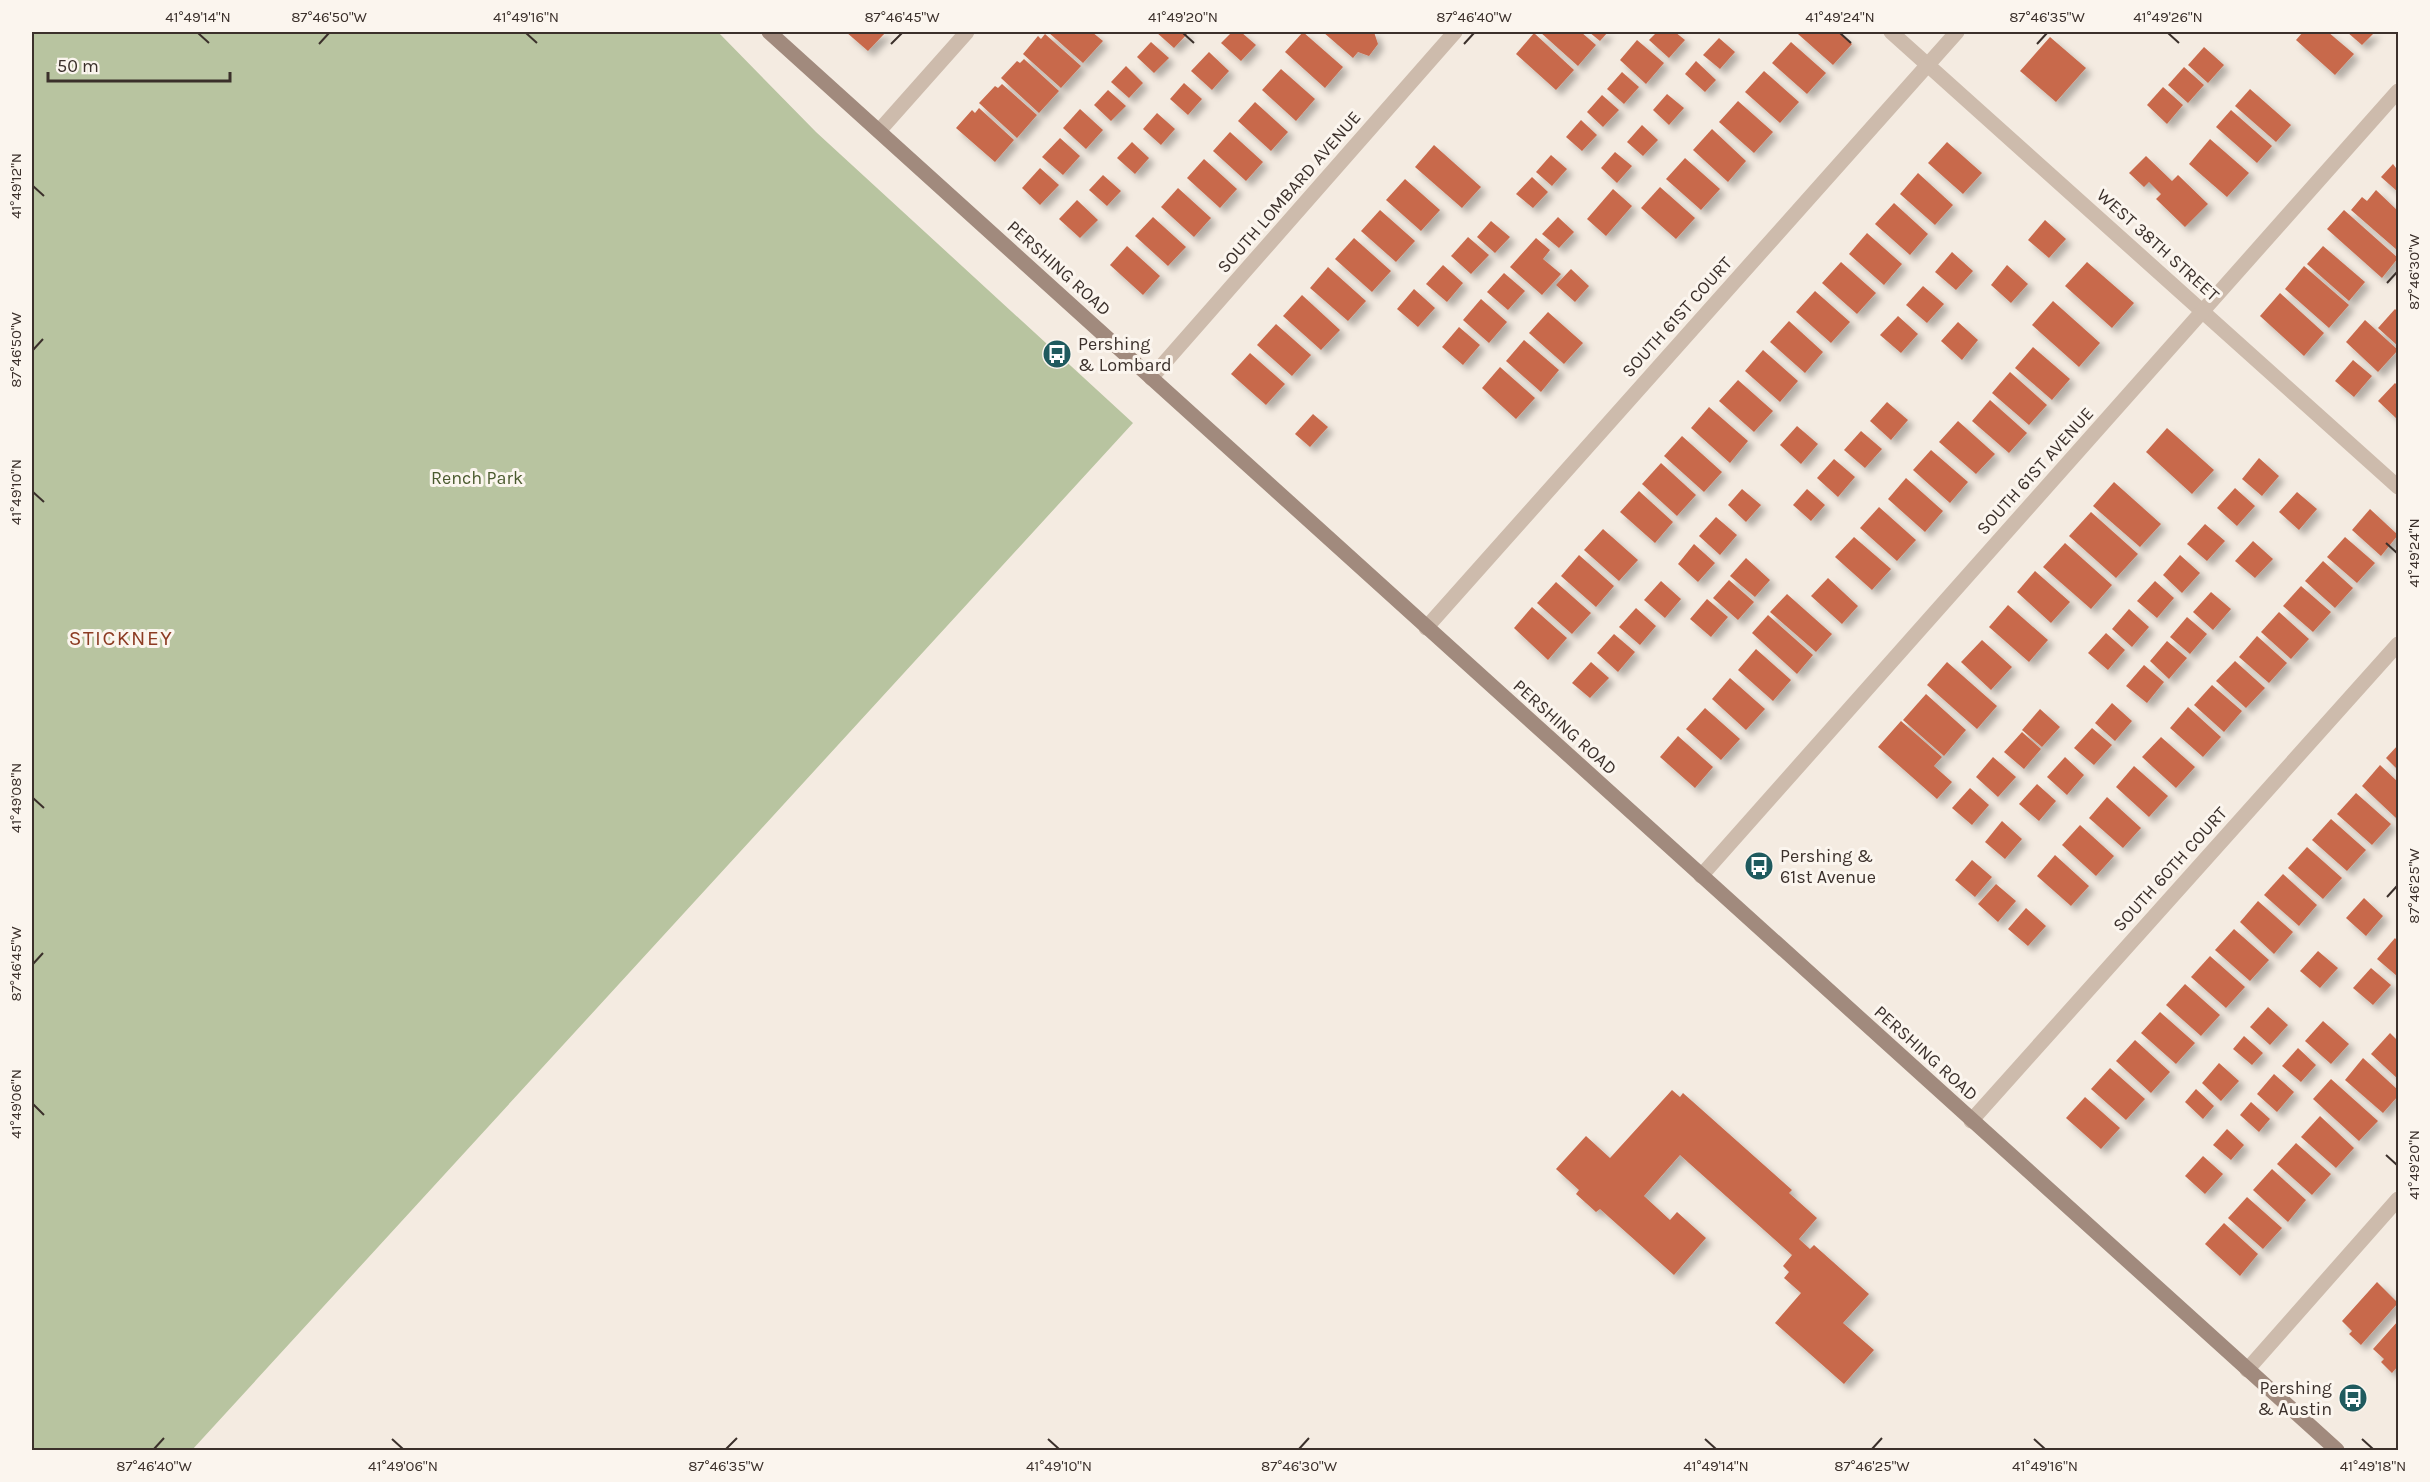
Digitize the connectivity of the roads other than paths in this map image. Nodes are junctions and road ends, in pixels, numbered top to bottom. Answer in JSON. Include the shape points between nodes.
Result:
{"nodes":[{"id":1,"x":769,"y":32,"type":"edge"},
{"id":2,"x":967,"y":32,"type":"edge"},
{"id":3,"x":1455,"y":32,"type":"edge"},
{"id":4,"x":1891,"y":32,"type":"edge"},
{"id":5,"x":1957,"y":32,"type":"edge"},
{"id":6,"x":1928,"y":64,"type":"junction"},
{"id":7,"x":2398,"y":92,"type":"edge"},
{"id":8,"x":879,"y":131,"type":"junction"},
{"id":9,"x":2203,"y":311,"type":"junction"},
{"id":10,"x":1151,"y":378,"type":"junction"},
{"id":11,"x":2398,"y":487,"type":"edge"},
{"id":12,"x":1426,"y":628,"type":"junction"},
{"id":13,"x":2398,"y":644,"type":"edge"},
{"id":14,"x":1701,"y":876,"type":"junction"},
{"id":15,"x":1971,"y":1121,"type":"junction"},
{"id":16,"x":2398,"y":1199,"type":"edge"},
{"id":17,"x":2247,"y":1370,"type":"junction"},
{"id":18,"x":2337,"y":1450,"type":"edge"}],
"edges":[{"from":1,"to":8,"type":"main road","name":"PERSHING ROAD"},
{"from":2,"to":8,"type":"street"},
{"from":3,"to":10,"type":"street","name":"SOUTH LOMBARD AVENUE"},
{"from":4,"to":6,"type":"street","name":"WEST 38TH STREET"},
{"from":5,"to":6,"type":"street","name":"SOUTH 61ST COURT"},
{"from":6,"to":9,"type":"street","name":"WEST 38TH STREET"},
{"from":6,"to":12,"type":"street","name":"SOUTH 61ST COURT"},
{"from":7,"to":9,"type":"street","name":"SOUTH 61ST AVENUE"},
{"from":8,"to":10,"type":"main road","name":"PERSHING ROAD"},
{"from":9,"to":11,"type":"street","name":"WEST 38TH STREET"},
{"from":9,"to":14,"type":"street","name":"SOUTH 61ST AVENUE"},
{"from":10,"to":12,"type":"main road","name":"PERSHING ROAD"},
{"from":12,"to":14,"type":"main road","name":"PERSHING ROAD"},
{"from":13,"to":15,"type":"street","name":"SOUTH 60TH COURT"},
{"from":14,"to":15,"type":"main road","name":"PERSHING ROAD"},
{"from":15,"to":17,"type":"main road","name":"PERSHING ROAD"},
{"from":16,"to":17,"type":"street"},
{"from":17,"to":18,"type":"main road","name":"PERSHING ROAD"}]}
